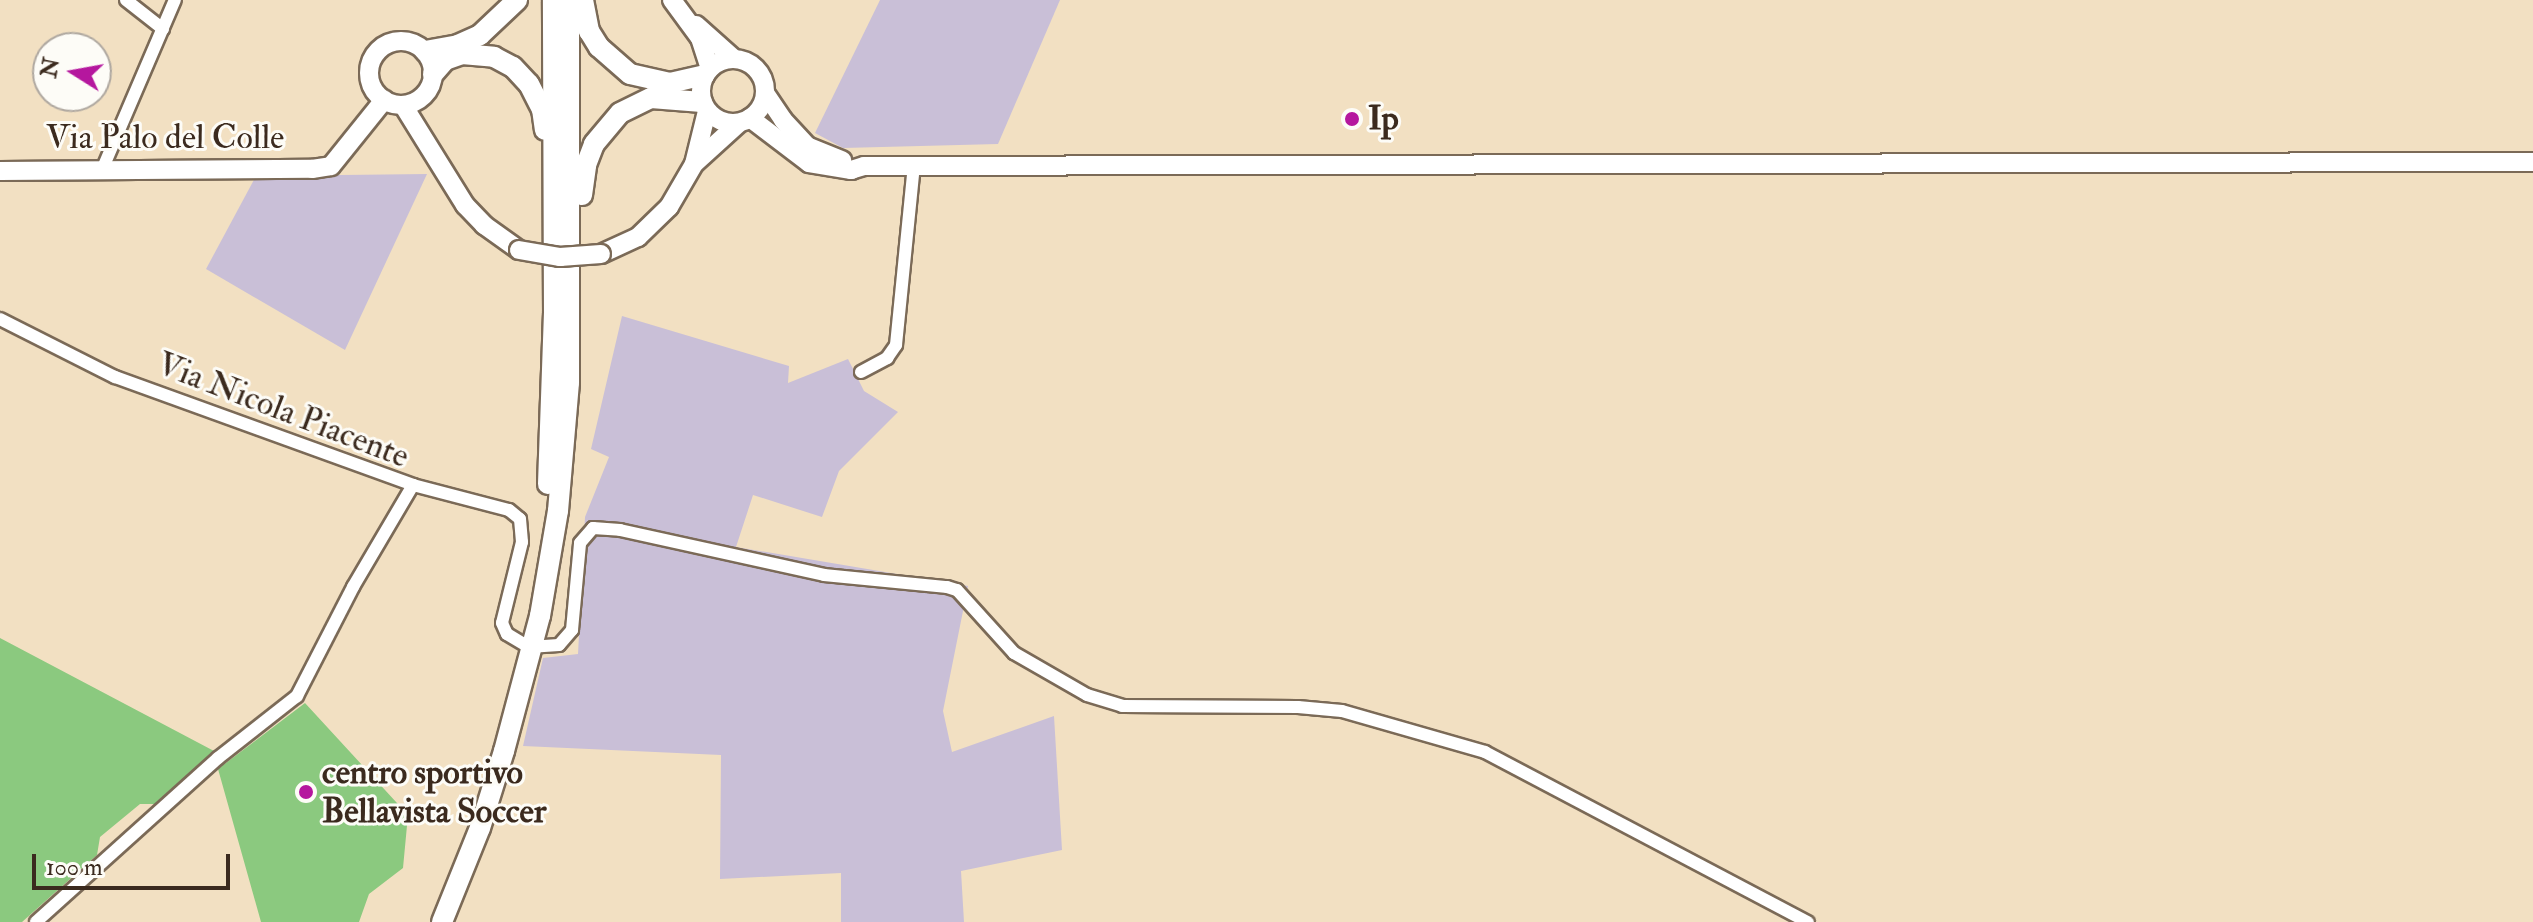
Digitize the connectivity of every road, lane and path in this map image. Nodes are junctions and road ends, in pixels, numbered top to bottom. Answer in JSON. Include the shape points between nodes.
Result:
{"nodes":[{"id":1,"x":126,"y":0,"type":"edge"},
{"id":2,"x":175,"y":0,"type":"edge"},
{"id":3,"x":517,"y":0,"type":"edge"},
{"id":4,"x":553,"y":0,"type":"edge"},
{"id":5,"x":569,"y":0,"type":"edge"},
{"id":6,"x":583,"y":0,"type":"edge"},
{"id":7,"x":672,"y":0,"type":"edge"},
{"id":8,"x":690,"y":21,"type":"junction"},
{"id":9,"x":163,"y":29,"type":"junction"},
{"id":10,"x":425,"y":51,"type":"junction"},
{"id":11,"x":733,"y":58,"type":"junction"},
{"id":12,"x":707,"y":72,"type":"junction"},
{"id":13,"x":433,"y":74,"type":"junction"},
{"id":14,"x":765,"y":93,"type":"junction"},
{"id":15,"x":380,"y":96,"type":"junction"},
{"id":16,"x":411,"y":102,"type":"junction"},
{"id":17,"x":705,"y":106,"type":"junction"},
{"id":18,"x":745,"y":120,"type":"junction"},
{"id":19,"x":2533,"y":162,"type":"edge"},
{"id":20,"x":694,"y":164,"type":"junction"},
{"id":21,"x":864,"y":166,"type":"junction"},
{"id":22,"x":914,"y":166,"type":"junction"},
{"id":23,"x":102,"y":170,"type":"junction"},
{"id":24,"x":0,"y":171,"type":"edge"},
{"id":25,"x":0,"y":319,"type":"edge"},
{"id":26,"x":553,"y":370,"type":"junction"},
{"id":27,"x":861,"y":372,"type":"dead end"},
{"id":28,"x":567,"y":422,"type":"junction"},
{"id":29,"x":413,"y":485,"type":"junction"},
{"id":30,"x":529,"y":647,"type":"junction"},
{"id":31,"x":36,"y":922,"type":"edge"},
{"id":32,"x":442,"y":922,"type":"edge"},
{"id":33,"x":1808,"y":922,"type":"edge"}],
"edges":[{"from":1,"to":9,"type":"street"},
{"from":2,"to":9,"type":"street"},
{"from":3,"to":10,"type":"main road","via":[[480,35]]},
{"from":4,"to":26,"type":"main road"},
{"from":5,"to":28,"type":"main road"},
{"from":6,"to":12,"type":"main road","via":[[589,31],[599,47],[630,74],[670,83]]},
{"from":7,"to":8,"type":"main road"},
{"from":8,"to":11,"type":"main road"},
{"from":8,"to":12,"type":"main road"},
{"from":9,"to":23,"type":"street"},
{"from":10,"to":13,"type":"main road"},
{"from":10,"to":15,"type":"main road","via":[[406,41],[377,52],[369,72]]},
{"from":11,"to":12,"type":"main road"},
{"from":11,"to":14,"type":"main road","via":[[753,65]]},
{"from":12,"to":17,"type":"main road"},
{"from":13,"to":16,"type":"main road","via":[[431,84]]},
{"from":13,"to":26,"type":"main road","via":[[445,60],[462,54],[494,57],[529,84],[542,109]]},
{"from":14,"to":18,"type":"main road","via":[[761,107]]},
{"from":14,"to":21,"type":"main road","via":[[807,146]]},
{"from":15,"to":16,"type":"main road"},
{"from":15,"to":23,"type":"main road","name":"Via Palo del Colle","via":[[331,166]]},
{"from":16,"to":20,"type":"main road","bridge":true,"via":[[431,151],[465,205],[519,250],[560,257],[601,254],[638,237],[655,224]]},
{"from":17,"to":18,"type":"main road","via":[[722,121]]},
{"from":17,"to":20,"type":"main road"},
{"from":17,"to":28,"type":"main road","via":[[664,97],[636,103],[620,113],[594,144],[583,184],[582,346]]},
{"from":18,"to":20,"type":"main road"},
{"from":18,"to":21,"type":"main road","via":[[809,163],[851,170]]},
{"from":19,"to":22,"type":"main road"},
{"from":21,"to":22,"type":"main road"},
{"from":22,"to":27,"type":"street","via":[[896,345],[887,358]]},
{"from":23,"to":24,"type":"main road","name":"Via Palo del Colle"},
{"from":25,"to":29,"type":"street","name":"Via Nicola Piacente","via":[[115,377]]},
{"from":26,"to":30,"type":"main road","via":[[548,485]]},
{"from":28,"to":30,"type":"main road","via":[[549,571]]},
{"from":29,"to":30,"type":"street","via":[[509,510],[520,519],[522,542],[502,623],[507,634]]},
{"from":29,"to":31,"type":"street","name":"Via Nicola Piacente","via":[[297,696],[218,758]]},
{"from":30,"to":32,"type":"main road","via":[[493,787]]},
{"from":30,"to":33,"type":"street","via":[[559,645],[572,630],[580,543],[593,528],[824,575],[947,587],[957,590],[1014,653],[1087,695],[1122,706],[1342,711],[1485,752]]}]}
